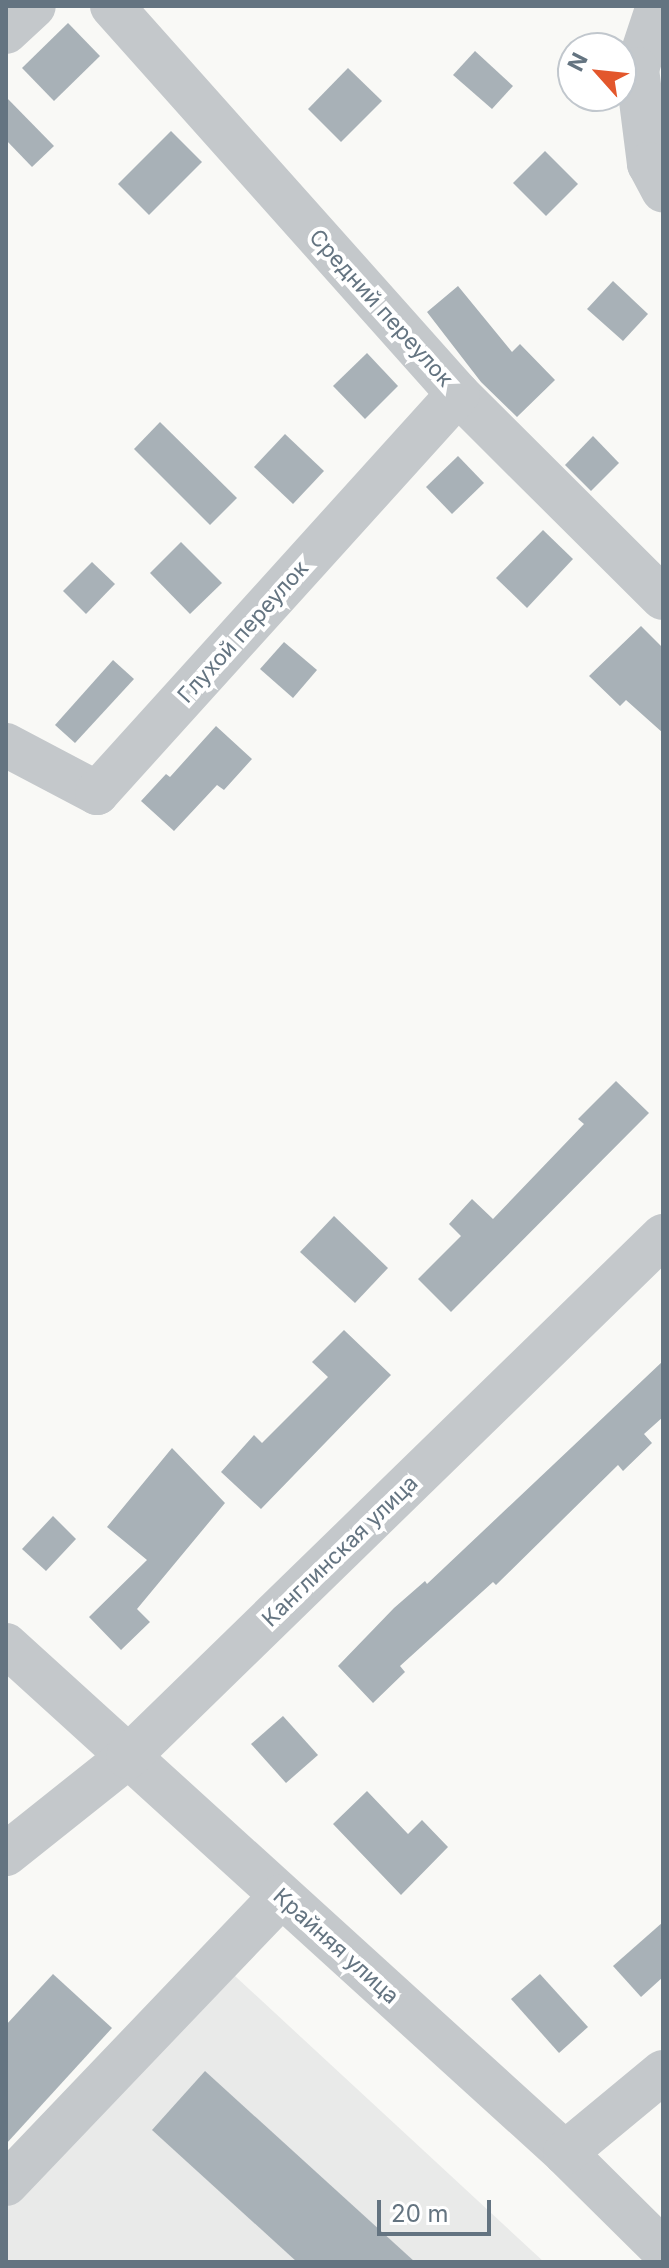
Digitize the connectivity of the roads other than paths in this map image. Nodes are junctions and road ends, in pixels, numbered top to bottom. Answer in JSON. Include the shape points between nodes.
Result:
{"nodes":[{"id":1,"x":34,"y":6,"type":"edge"},
{"id":2,"x":112,"y":6,"type":"edge"},
{"id":3,"x":658,"y":6,"type":"edge"},
{"id":4,"x":6,"y":32,"type":"edge"},
{"id":5,"x":663,"y":190,"type":"edge"},
{"id":6,"x":458,"y":394,"type":"junction"},
{"id":7,"x":663,"y":598,"type":"edge"},
{"id":8,"x":6,"y":745,"type":"edge"},
{"id":9,"x":663,"y":1236,"type":"edge"},
{"id":10,"x":6,"y":1645,"type":"edge"},
{"id":11,"x":128,"y":1757,"type":"junction"},
{"id":12,"x":6,"y":1854,"type":"edge"},
{"id":13,"x":281,"y":1896,"type":"junction"},
{"id":14,"x":663,"y":2072,"type":"edge"},
{"id":15,"x":565,"y":2153,"type":"junction"},
{"id":16,"x":6,"y":2184,"type":"edge"},
{"id":17,"x":663,"y":2250,"type":"edge"}],
"edges":[{"from":1,"to":4,"type":"street"},
{"from":2,"to":6,"type":"street","name":"Средний переулок"},
{"from":3,"to":5,"type":"street","via":[[637,69],[649,164]]},
{"from":6,"to":7,"type":"street","name":"Средний переулок"},
{"from":6,"to":8,"type":"street","name":"Глухой переулок","via":[[97,793]]},
{"from":9,"to":11,"type":"street","name":"Канглинская улица"},
{"from":10,"to":11,"type":"street","name":"Крайняя улица"},
{"from":11,"to":12,"type":"street","name":"Канглинская улица"},
{"from":11,"to":13,"type":"street","name":"Крайняя улица"},
{"from":13,"to":15,"type":"street","name":"Крайняя улица"},
{"from":13,"to":16,"type":"street"},
{"from":14,"to":15,"type":"street"},
{"from":15,"to":17,"type":"street","name":"Крайняя улица"}]}
